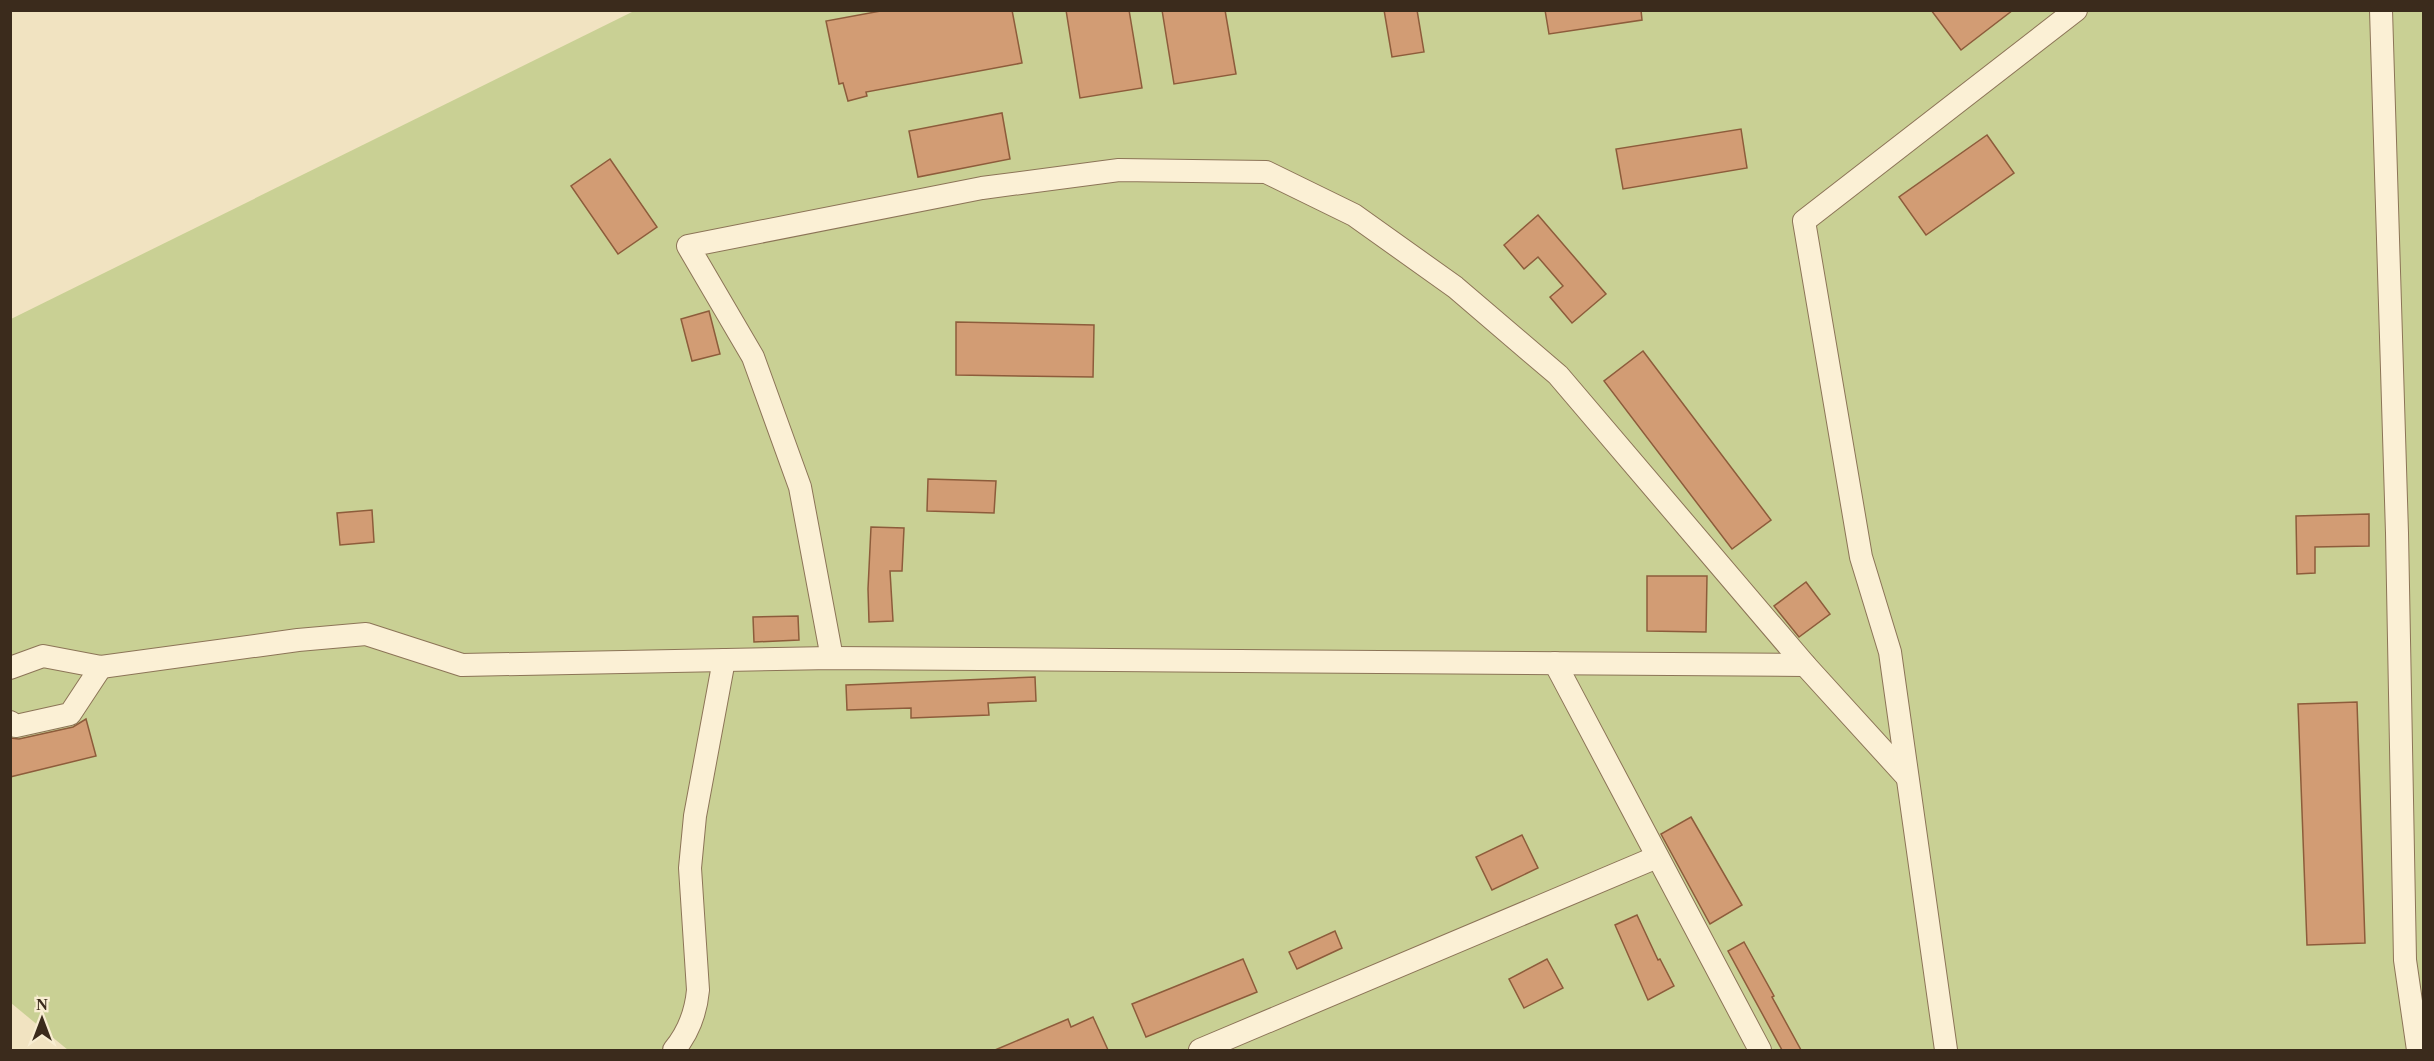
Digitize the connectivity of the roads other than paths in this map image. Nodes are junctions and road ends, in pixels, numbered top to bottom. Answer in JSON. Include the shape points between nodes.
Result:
{"nodes":[{"id":1,"x":2076,"y":10,"type":"edge"},
{"id":2,"x":2381,"y":10,"type":"edge"},
{"id":3,"x":832,"y":658,"type":"junction"},
{"id":4,"x":724,"y":660,"type":"junction"},
{"id":5,"x":1554,"y":663,"type":"junction"},
{"id":6,"x":1805,"y":665,"type":"junction"},
{"id":7,"x":101,"y":667,"type":"junction"},
{"id":8,"x":10,"y":668,"type":"edge"},
{"id":9,"x":10,"y":722,"type":"edge"},
{"id":10,"x":1906,"y":777,"type":"junction"},
{"id":11,"x":1657,"y":857,"type":"junction"},
{"id":12,"x":674,"y":1050,"type":"edge"},
{"id":13,"x":1200,"y":1050,"type":"edge"},
{"id":14,"x":1760,"y":1050,"type":"edge"},
{"id":15,"x":1946,"y":1050,"type":"edge"},
{"id":16,"x":2418,"y":1050,"type":"edge"}],
"edges":[{"from":1,"to":10,"type":"lane","via":[[1804,221],[1861,557],[1890,652]]},
{"from":2,"to":16,"type":"lane","via":[[2398,545],[2405,960]]},
{"from":3,"to":4,"type":"lane"},
{"from":3,"to":5,"type":"lane"},
{"from":3,"to":6,"type":"lane","via":[[800,487],[753,357],[688,246],[982,188],[1119,170],[1266,172],[1354,215],[1455,287],[1558,375]]},
{"from":4,"to":7,"type":"lane","via":[[462,665],[366,634]]},
{"from":4,"to":12,"type":"lane","via":[[695,816],[690,868],[697,1007]]},
{"from":5,"to":6,"type":"lane"},
{"from":5,"to":11,"type":"lane"},
{"from":6,"to":10,"type":"lane"},
{"from":7,"to":8,"type":"lane","via":[[44,656]]},
{"from":7,"to":9,"type":"lane","via":[[70,714],[16,726]]},
{"from":10,"to":15,"type":"lane"},
{"from":11,"to":13,"type":"lane"},
{"from":11,"to":14,"type":"lane"}]}
